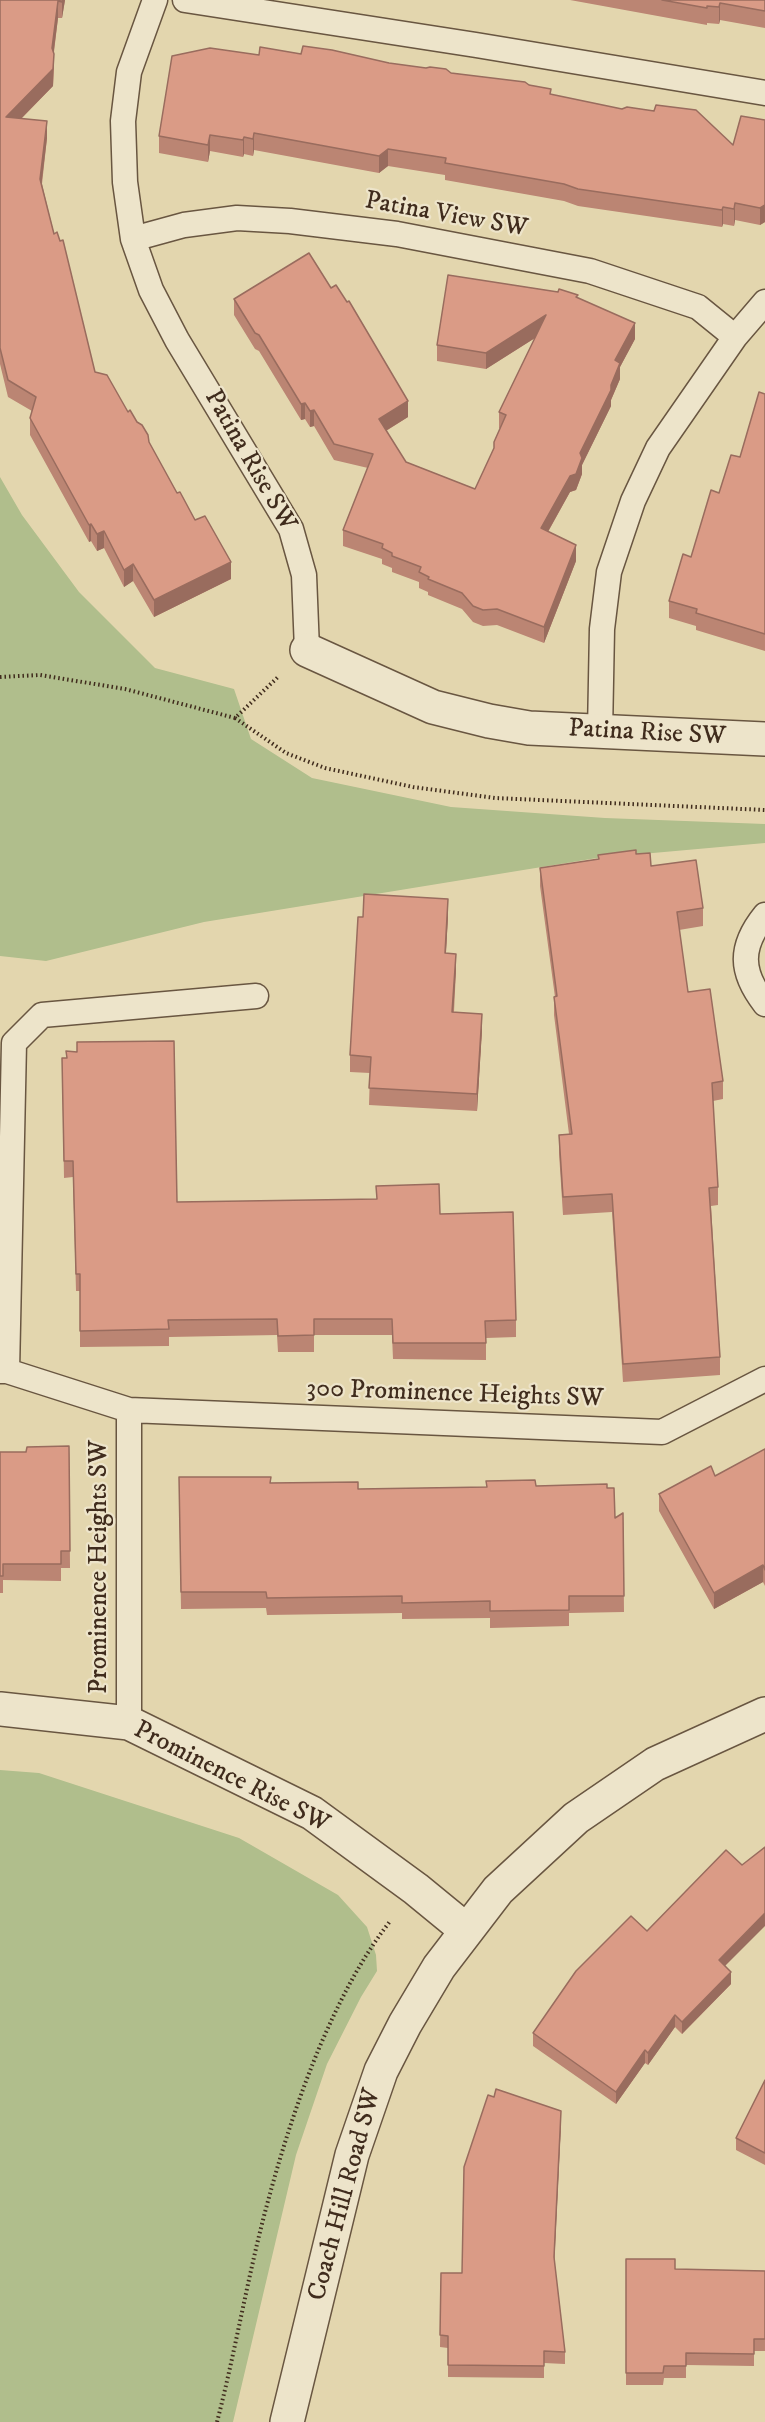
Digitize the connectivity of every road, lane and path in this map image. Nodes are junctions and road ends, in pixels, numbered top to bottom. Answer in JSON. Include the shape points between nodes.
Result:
{"nodes":[{"id":1,"x":155,"y":0,"type":"edge"},
{"id":2,"x":185,"y":0,"type":"edge"},
{"id":3,"x":765,"y":93,"type":"edge"},
{"id":4,"x":133,"y":239,"type":"junction"},
{"id":5,"x":765,"y":302,"type":"edge"},
{"id":6,"x":735,"y":337,"type":"junction"},
{"id":7,"x":307,"y":650,"type":"junction"},
{"id":8,"x":0,"y":677,"type":"edge"},
{"id":9,"x":235,"y":718,"type":"junction"},
{"id":10,"x":600,"y":732,"type":"junction"},
{"id":11,"x":765,"y":739,"type":"edge"},
{"id":12,"x":765,"y":810,"type":"edge"},
{"id":13,"x":765,"y":915,"type":"edge"},
{"id":14,"x":256,"y":996,"type":"dead end"},
{"id":15,"x":765,"y":1004,"type":"edge"},
{"id":16,"x":4,"y":1371,"type":"edge"},
{"id":17,"x":765,"y":1379,"type":"edge"},
{"id":18,"x":129,"y":1410,"type":"junction"},
{"id":19,"x":0,"y":1709,"type":"edge"},
{"id":20,"x":765,"y":1714,"type":"edge"},
{"id":21,"x":129,"y":1723,"type":"junction"},
{"id":22,"x":416,"y":1889,"type":"junction"},
{"id":23,"x":466,"y":1930,"type":"junction"},
{"id":24,"x":292,"y":2421,"type":"edge"},
{"id":25,"x":217,"y":2422,"type":"edge"}],
"edges":[{"from":1,"to":4,"type":"lane","name":"Patina Rise SW","via":[[129,72],[123,121],[125,182]]},
{"from":2,"to":3,"type":"lane"},
{"from":4,"to":6,"type":"lane","name":"Patina View SW","via":[[184,225],[237,218],[397,234],[590,271],[698,307]]},
{"from":4,"to":7,"type":"lane","name":"Patina Rise SW","via":[[151,290],[177,340],[291,529],[304,575]]},
{"from":5,"to":6,"type":"lane"},
{"from":6,"to":10,"type":"lane","via":[[658,448],[626,522],[609,572],[602,629]]},
{"from":7,"to":9,"type":"path"},
{"from":7,"to":10,"type":"street","name":"Patina Rise SW","via":[[457,714],[529,728]]},
{"from":8,"to":9,"type":"path","via":[[40,675],[125,689]]},
{"from":9,"to":12,"type":"path","via":[[286,753],[324,768],[413,787],[495,798]]},
{"from":10,"to":11,"type":"street","name":"Patina Rise SW"},
{"from":13,"to":15,"type":"lane","via":[[753,930],[746,949],[746,969],[752,988]]},
{"from":14,"to":16,"type":"lane","via":[[42,1015],[14,1043]]},
{"from":16,"to":18,"type":"lane","name":"300 Prominence Heights SW"},
{"from":17,"to":18,"type":"lane","name":"300 Prominence Heights SW","via":[[662,1432]]},
{"from":18,"to":21,"type":"lane","name":"Prominence Heights SW"},
{"from":19,"to":21,"type":"street","name":"Prominence Rise SW"},
{"from":20,"to":23,"type":"street","name":"Coach Hill Road SW","via":[[655,1764],[603,1798],[498,1890]]},
{"from":21,"to":22,"type":"street","name":"Prominence Rise SW","via":[[312,1813]]},
{"from":22,"to":23,"type":"street","name":"Prominence Rise SW"},
{"from":22,"to":25,"type":"path","via":[[367,1950],[335,2011],[303,2087],[268,2201]]},
{"from":23,"to":24,"type":"street","name":"Coach Hill Road SW","via":[[433,1977],[381,2072],[352,2155]]}]}
